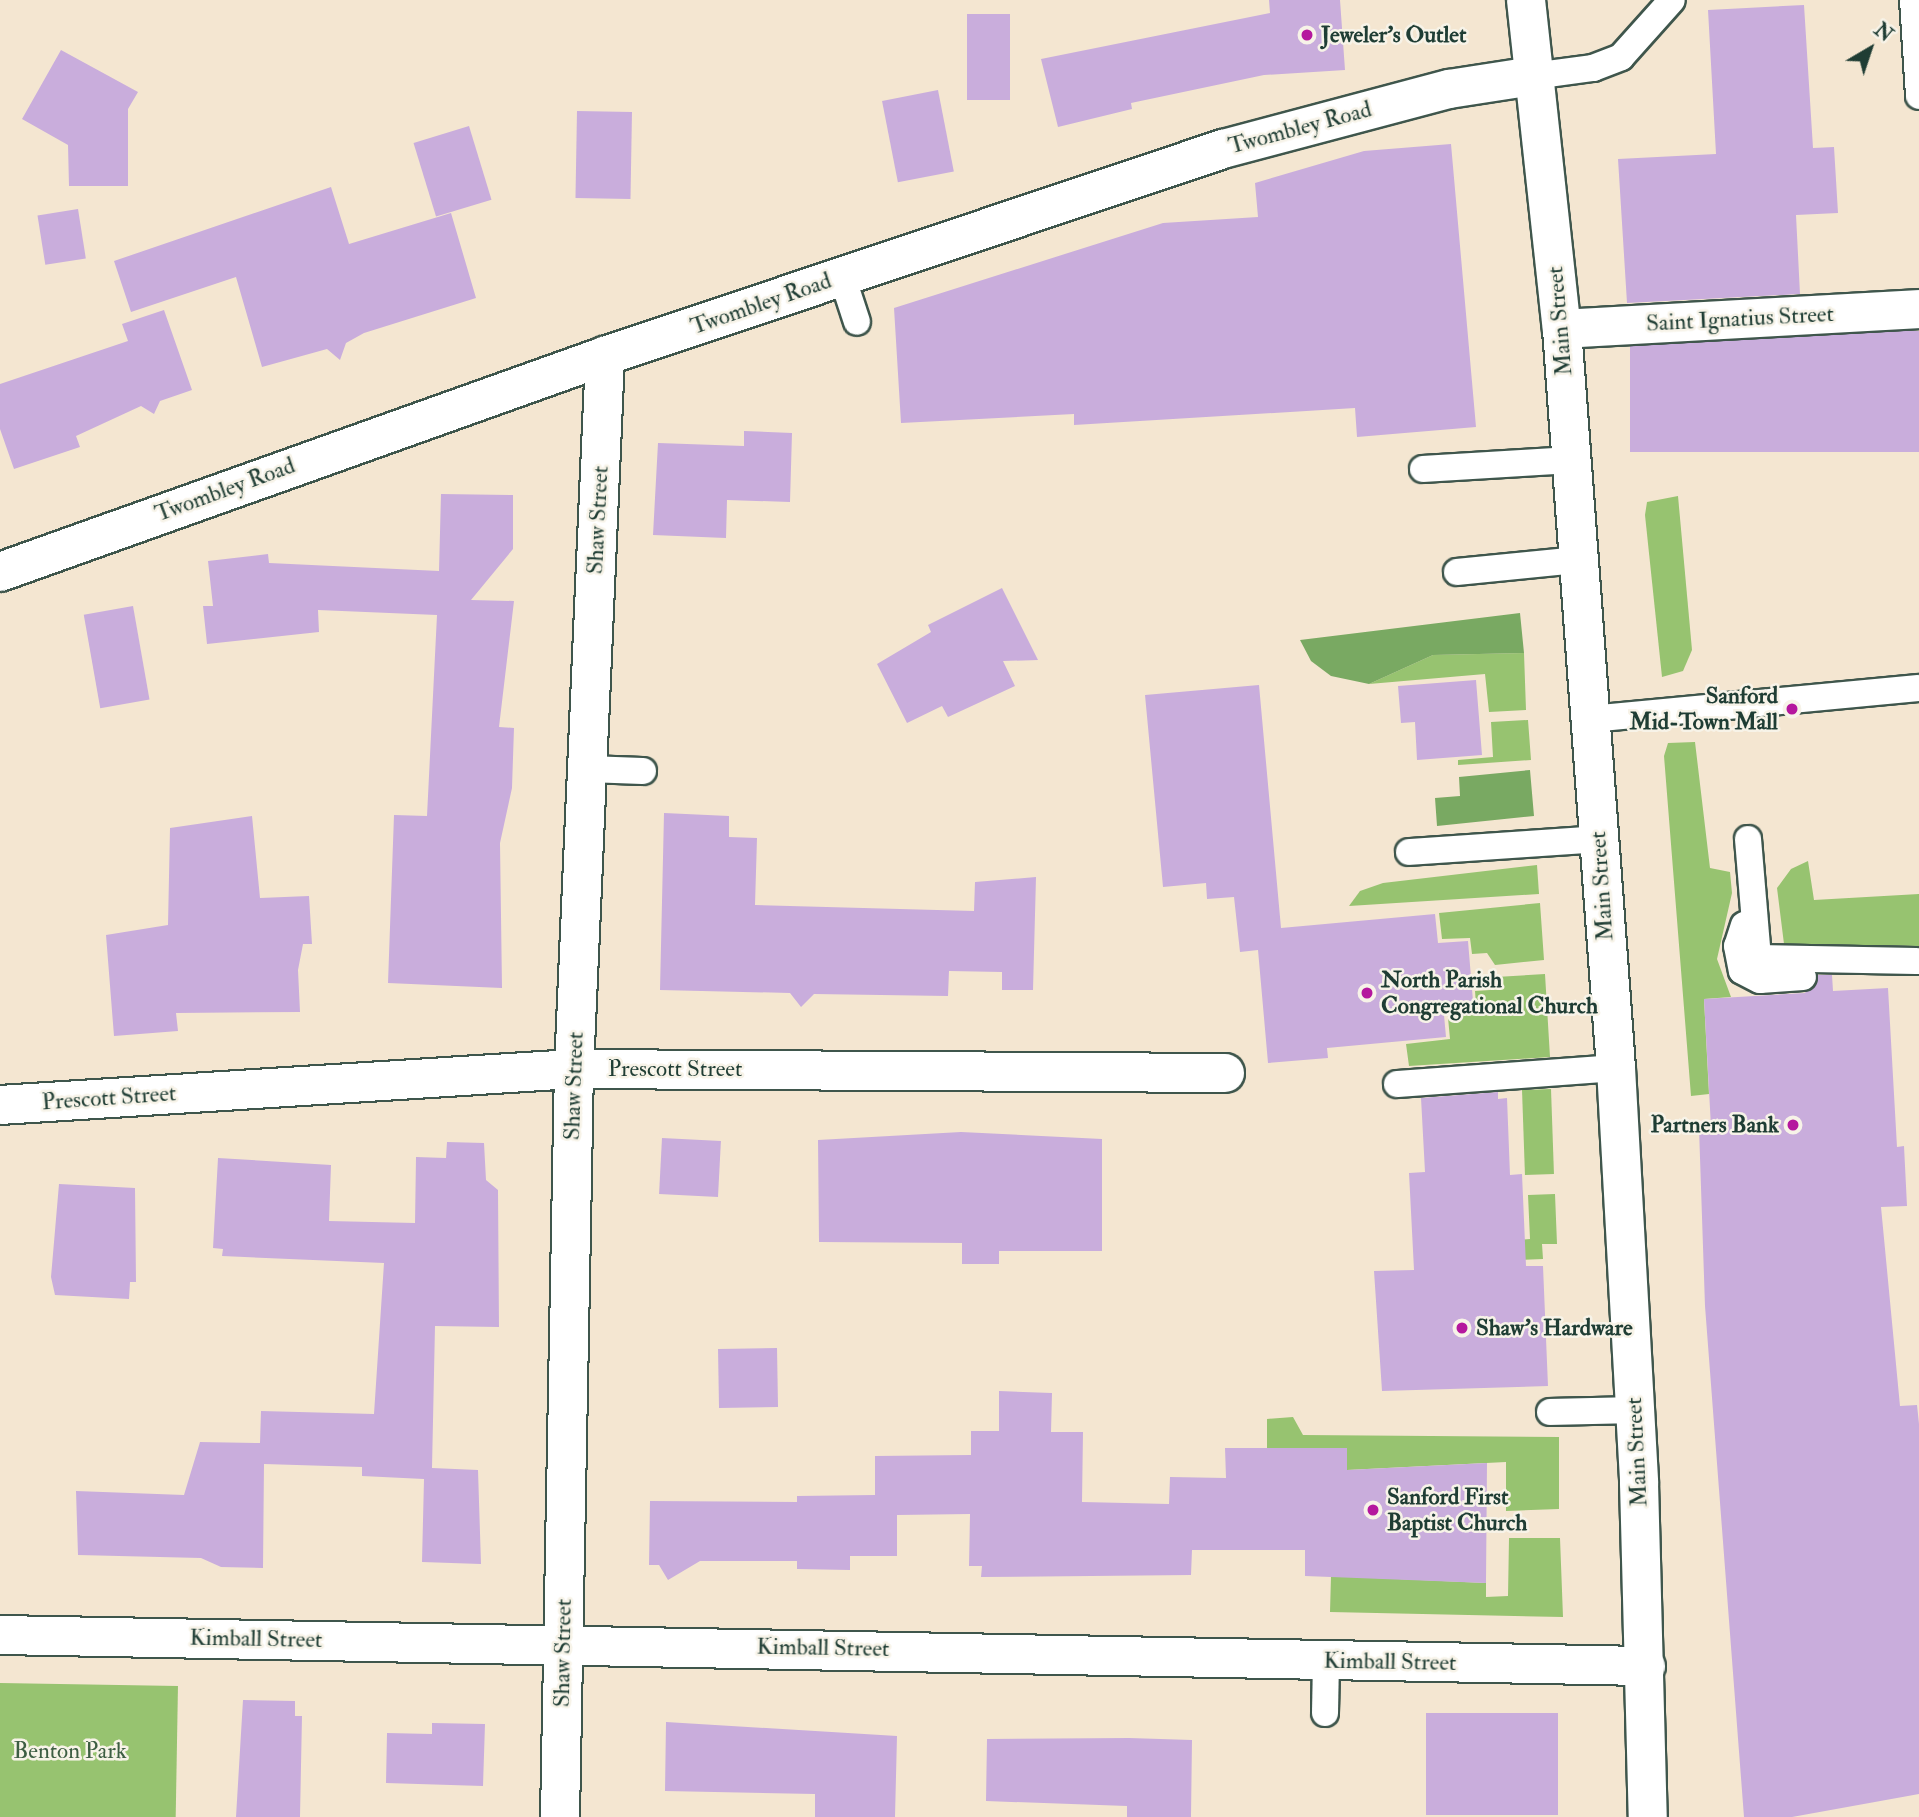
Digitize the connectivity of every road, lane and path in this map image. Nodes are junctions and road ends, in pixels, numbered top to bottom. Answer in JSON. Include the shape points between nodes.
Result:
{"nodes":[{"id":1,"x":1526,"y":0,"type":"edge"},
{"id":2,"x":1672,"y":0,"type":"edge"},
{"id":3,"x":1913,"y":0,"type":"edge"},
{"id":4,"x":1534,"y":76,"type":"junction"},
{"id":5,"x":1919,"y":96,"type":"edge"},
{"id":6,"x":842,"y":276,"type":"junction"},
{"id":7,"x":1919,"y":309,"type":"edge"},
{"id":8,"x":857,"y":322,"type":"dead end"},
{"id":9,"x":1562,"y":329,"type":"junction"},
{"id":10,"x":605,"y":356,"type":"junction"},
{"id":11,"x":1571,"y":460,"type":"junction"},
{"id":12,"x":1423,"y":470,"type":"dead end"},
{"id":13,"x":1578,"y":560,"type":"junction"},
{"id":14,"x":0,"y":572,"type":"edge"},
{"id":15,"x":1457,"y":572,"type":"dead end"},
{"id":16,"x":1919,"y":688,"type":"edge"},
{"id":17,"x":1590,"y":719,"type":"junction"},
{"id":18,"x":587,"y":769,"type":"junction"},
{"id":19,"x":643,"y":771,"type":"dead end"},
{"id":20,"x":1599,"y":839,"type":"junction"},
{"id":21,"x":1748,"y":839,"type":"dead end"},
{"id":22,"x":1409,"y":852,"type":"dead end"},
{"id":23,"x":1917,"y":960,"type":"edge"},
{"id":24,"x":1616,"y":1068,"type":"junction"},
{"id":25,"x":574,"y":1069,"type":"junction"},
{"id":26,"x":1224,"y":1073,"type":"dead end"},
{"id":27,"x":1397,"y":1084,"type":"dead end"},
{"id":28,"x":0,"y":1105,"type":"edge"},
{"id":29,"x":1635,"y":1410,"type":"junction"},
{"id":30,"x":1550,"y":1412,"type":"dead end"},
{"id":31,"x":0,"y":1635,"type":"edge"},
{"id":32,"x":564,"y":1643,"type":"junction"},
{"id":33,"x":1326,"y":1661,"type":"junction"},
{"id":34,"x":1646,"y":1666,"type":"junction"},
{"id":35,"x":1325,"y":1713,"type":"dead end"},
{"id":36,"x":560,"y":1817,"type":"edge"},
{"id":37,"x":1648,"y":1817,"type":"edge"}],
"edges":[{"from":1,"to":4,"type":"main road","name":"Main Street"},
{"from":2,"to":4,"type":"lane","via":[[1621,57],[1593,68]]},
{"from":3,"to":5,"type":"lane"},
{"from":4,"to":6,"type":"main road","name":"Twombley Road","via":[[1449,89],[1223,149]]},
{"from":4,"to":9,"type":"main road","name":"Main Street"},
{"from":6,"to":8,"type":"lane"},
{"from":6,"to":10,"type":"main road","name":"Twombley Road"},
{"from":7,"to":9,"type":"main road","name":"Saint Ignatius Street"},
{"from":9,"to":11,"type":"main road","name":"Main Street"},
{"from":10,"to":14,"type":"main road","name":"Twombley Road"},
{"from":10,"to":18,"type":"main road","name":"Shaw Street"},
{"from":11,"to":12,"type":"lane"},
{"from":11,"to":13,"type":"main road","name":"Main Street"},
{"from":13,"to":15,"type":"lane"},
{"from":13,"to":17,"type":"main road","name":"Main Street"},
{"from":16,"to":17,"type":"lane"},
{"from":17,"to":20,"type":"main road","name":"Main Street"},
{"from":18,"to":19,"type":"lane"},
{"from":18,"to":25,"type":"main road","name":"Shaw Street"},
{"from":20,"to":22,"type":"lane"},
{"from":20,"to":24,"type":"main road","name":"Main Street"},
{"from":21,"to":23,"type":"lane","via":[[1752,904],[1737,959],[1751,978],[1861,974]]},
{"from":24,"to":27,"type":"lane"},
{"from":24,"to":29,"type":"main road","name":"Main Street"},
{"from":25,"to":26,"type":"main road","name":"Prescott Street"},
{"from":25,"to":28,"type":"main road","name":"Prescott Street"},
{"from":25,"to":32,"type":"main road","name":"Shaw Street"},
{"from":29,"to":30,"type":"lane"},
{"from":29,"to":34,"type":"main road","name":"Main Street"},
{"from":31,"to":32,"type":"main road","name":"Kimball Street"},
{"from":32,"to":33,"type":"main road","name":"Kimball Street"},
{"from":32,"to":36,"type":"main road","name":"Shaw Street"},
{"from":33,"to":34,"type":"main road","name":"Kimball Street"},
{"from":33,"to":35,"type":"lane"},
{"from":34,"to":37,"type":"main road","name":"Main Street"}]}
